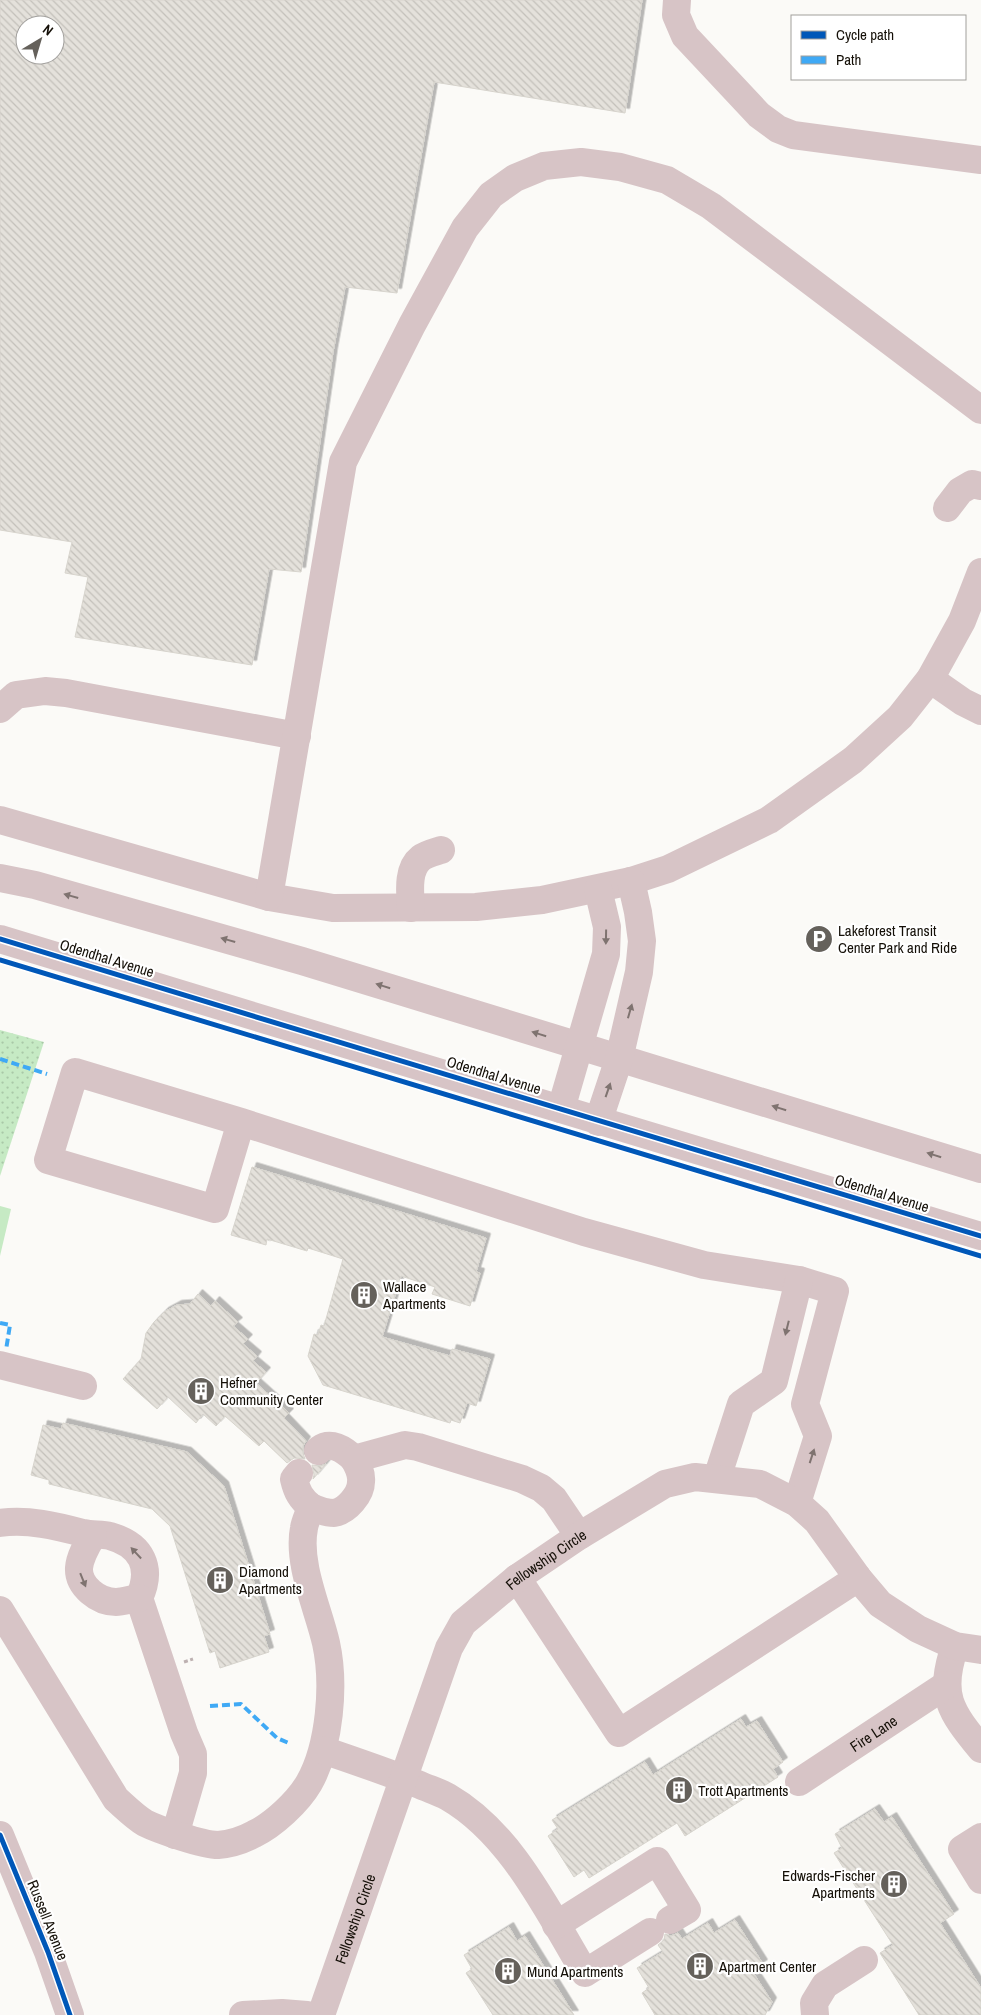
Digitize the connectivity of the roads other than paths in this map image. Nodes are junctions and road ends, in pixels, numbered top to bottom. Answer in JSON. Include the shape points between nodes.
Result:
{"nodes":[{"id":1,"x":677,"y":0,"type":"edge"},
{"id":2,"x":981,"y":160,"type":"edge"},
{"id":3,"x":981,"y":410,"type":"edge"},
{"id":4,"x":981,"y":486,"type":"edge"},
{"id":5,"x":947,"y":508,"type":"dead end"},
{"id":6,"x":981,"y":572,"type":"edge"},
{"id":7,"x":930,"y":678,"type":"junction"},
{"id":8,"x":0,"y":709,"type":"edge"},
{"id":9,"x":981,"y":711,"type":"edge"},
{"id":10,"x":296,"y":736,"type":"junction"},
{"id":11,"x":0,"y":820,"type":"edge"},
{"id":12,"x":441,"y":850,"type":"dead end"},
{"id":13,"x":0,"y":878,"type":"edge"},
{"id":14,"x":631,"y":881,"type":"junction"},
{"id":15,"x":598,"y":889,"type":"junction"},
{"id":16,"x":269,"y":897,"type":"junction"},
{"id":17,"x":411,"y":908,"type":"junction"},
{"id":18,"x":0,"y":939,"type":"edge"},
{"id":19,"x":580,"y":1047,"type":"junction"},
{"id":20,"x":619,"y":1059,"type":"junction"},
{"id":21,"x":561,"y":1109,"type":"junction"},
{"id":22,"x":241,"y":1122,"type":"junction"},
{"id":23,"x":598,"y":1122,"type":"junction"},
{"id":24,"x":981,"y":1169,"type":"edge"},
{"id":25,"x":981,"y":1236,"type":"edge"},
{"id":26,"x":799,"y":1280,"type":"junction"},
{"id":27,"x":0,"y":1365,"type":"edge"},
{"id":28,"x":83,"y":1386,"type":"dead end"},
{"id":29,"x":318,"y":1451,"type":"dead end"},
{"id":30,"x":354,"y":1459,"type":"junction"},
{"id":31,"x":299,"y":1473,"type":"dead end"},
{"id":32,"x":716,"y":1478,"type":"junction"},
{"id":33,"x":797,"y":1503,"type":"junction"},
{"id":34,"x":311,"y":1507,"type":"junction"},
{"id":35,"x":0,"y":1523,"type":"edge"},
{"id":36,"x":93,"y":1535,"type":"junction"},
{"id":37,"x":578,"y":1536,"type":"junction"},
{"id":38,"x":517,"y":1578,"type":"junction"},
{"id":39,"x":858,"y":1578,"type":"junction"},
{"id":40,"x":139,"y":1598,"type":"junction"},
{"id":41,"x":0,"y":1610,"type":"edge"},
{"id":42,"x":954,"y":1646,"type":"junction"},
{"id":43,"x":981,"y":1650,"type":"edge"},
{"id":44,"x":946,"y":1685,"type":"junction"},
{"id":45,"x":981,"y":1749,"type":"edge"},
{"id":46,"x":323,"y":1750,"type":"junction"},
{"id":47,"x":402,"y":1778,"type":"junction"},
{"id":48,"x":799,"y":1782,"type":"dead end"},
{"id":49,"x":0,"y":1835,"type":"edge"},
{"id":50,"x":174,"y":1835,"type":"junction"},
{"id":51,"x":981,"y":1837,"type":"edge"},
{"id":52,"x":981,"y":1880,"type":"edge"},
{"id":53,"x":556,"y":1925,"type":"junction"},
{"id":54,"x":864,"y":1960,"type":"dead end"},
{"id":55,"x":70,"y":2015,"type":"edge"},
{"id":56,"x":242,"y":2015,"type":"edge"},
{"id":57,"x":307,"y":2015,"type":"edge"},
{"id":58,"x":320,"y":2015,"type":"edge"},
{"id":59,"x":815,"y":2015,"type":"edge"}],
"edges":[{"from":1,"to":2,"type":"street","via":[[676,15],[685,36],[759,115],[778,129],[793,135]]},
{"from":3,"to":10,"type":"street","via":[[711,206],[667,180],[620,167],[581,162],[544,166],[515,178],[491,195],[465,228],[343,462]]},
{"from":4,"to":5,"type":"street","via":[[972,484],[960,491]]},
{"from":6,"to":7,"type":"street","via":[[962,621]]},
{"from":7,"to":9,"type":"street"},
{"from":7,"to":14,"type":"street","via":[[900,717],[854,760],[795,804],[686,861]]},
{"from":8,"to":10,"type":"street","via":[[16,696],[45,691]]},
{"from":10,"to":16,"type":"street"},
{"from":11,"to":16,"type":"street"},
{"from":12,"to":17,"type":"street","via":[[422,857],[413,867]]},
{"from":19,"to":13,"type":"street","one_way":true,"via":[[302,962],[35,885]]},
{"from":14,"to":15,"type":"street"},
{"from":20,"to":14,"type":"street","one_way":true,"via":[[635,994],[642,941]]},
{"from":15,"to":17,"type":"street","via":[[542,900],[476,907]]},
{"from":15,"to":19,"type":"street","one_way":true,"via":[[607,926],[606,954]]},
{"from":16,"to":17,"type":"street","via":[[333,908]]},
{"from":18,"to":21,"type":"street","name":"Odendhal Avenue"},
{"from":19,"to":20,"type":"street"},
{"from":19,"to":21,"type":"street"},
{"from":23,"to":20,"type":"street","one_way":true},
{"from":24,"to":20,"type":"street","one_way":true},
{"from":21,"to":23,"type":"street","name":"Odendhal Avenue"},
{"from":22,"to":22,"type":"street","via":[[75,1072],[48,1160],[215,1209]]},
{"from":22,"to":26,"type":"street","via":[[584,1232],[704,1265]]},
{"from":23,"to":25,"type":"street","name":"Odendhal Avenue"},
{"from":26,"to":32,"type":"street","one_way":true,"via":[[774,1381],[741,1404]]},
{"from":33,"to":26,"type":"street","one_way":true,"via":[[818,1436],[806,1404],[835,1291]]},
{"from":27,"to":28,"type":"street"},
{"from":29,"to":30,"type":"street","via":[[330,1446],[347,1452]]},
{"from":30,"to":34,"type":"street","via":[[362,1483],[353,1501],[335,1513]]},
{"from":30,"to":37,"type":"street","via":[[406,1445],[522,1479],[554,1499]]},
{"from":31,"to":34,"type":"street","via":[[294,1479],[297,1491]]},
{"from":32,"to":33,"type":"street","name":"Fellowship Circle","via":[[760,1484]]},
{"from":32,"to":37,"type":"street","name":"Fellowship Circle","via":[[695,1477],[665,1484]]},
{"from":33,"to":39,"type":"street","name":"Fellowship Circle","via":[[817,1521]]},
{"from":34,"to":46,"type":"street","via":[[302,1547],[326,1645],[330,1693]]},
{"from":35,"to":36,"type":"street","via":[[15,1520]]},
{"from":40,"to":36,"type":"street","one_way":true,"via":[[145,1586],[146,1571],[141,1556],[110,1536]]},
{"from":36,"to":40,"type":"street","one_way":true,"via":[[79,1569],[84,1586],[98,1598],[114,1602]]},
{"from":37,"to":38,"type":"street","name":"Fellowship Circle"},
{"from":38,"to":39,"type":"street","via":[[619,1733]]},
{"from":38,"to":47,"type":"street","name":"Fellowship Circle","via":[[463,1623],[449,1648]]},
{"from":39,"to":42,"type":"street","name":"Fellowship Circle","via":[[880,1604],[918,1629]]},
{"from":40,"to":50,"type":"street","via":[[193,1754],[193,1773]]},
{"from":41,"to":50,"type":"street","via":[[116,1799],[144,1822]]},
{"from":42,"to":43,"type":"street","name":"Fellowship Circle"},
{"from":42,"to":44,"type":"street","via":[[947,1667]]},
{"from":44,"to":45,"type":"street","via":[[946,1693],[959,1722]]},
{"from":44,"to":48,"type":"street","name":"Fire Lane"},
{"from":46,"to":47,"type":"street"},
{"from":46,"to":50,"type":"street","via":[[308,1784],[265,1829],[243,1840],[216,1845]]},
{"from":47,"to":53,"type":"street","via":[[448,1797],[500,1840]]},
{"from":47,"to":58,"type":"street","name":"Fellowship Circle"},
{"from":49,"to":55,"type":"street","name":"Russell Avenue"},
{"from":51,"to":52,"type":"street","via":[[962,1849]]},
{"from":53,"to":53,"type":"street","via":[[585,1973],[687,1910],[657,1861]]},
{"from":54,"to":59,"type":"street","via":[[825,1985],[814,2003]]},
{"from":56,"to":57,"type":"street"}]}
